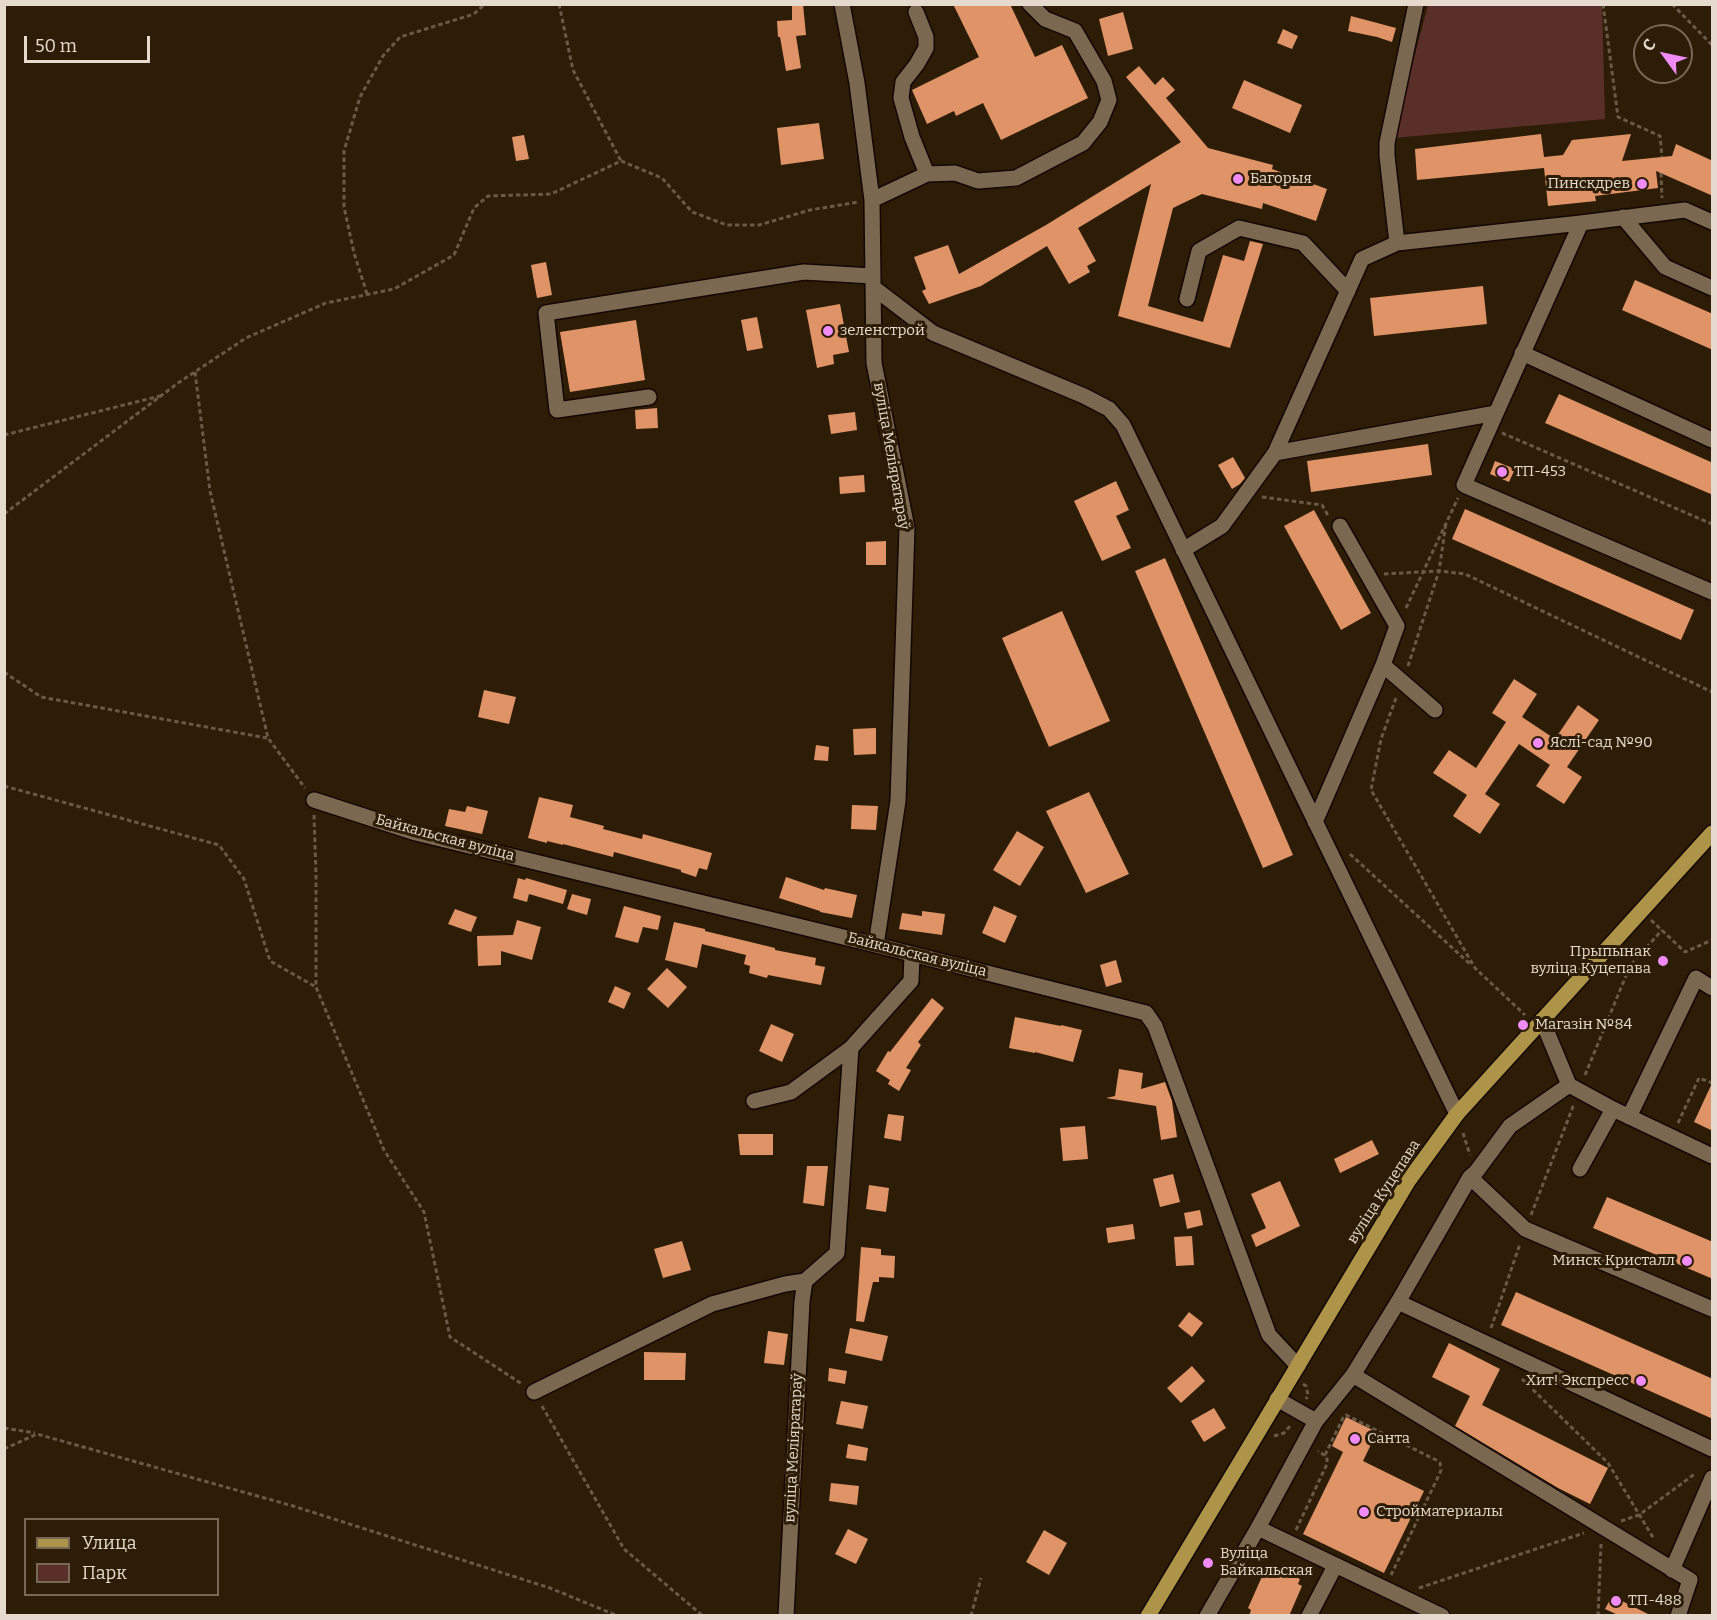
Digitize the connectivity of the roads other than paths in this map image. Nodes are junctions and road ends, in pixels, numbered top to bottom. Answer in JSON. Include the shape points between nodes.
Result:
{"nodes":[{"id":1,"x":842,"y":4,"type":"edge"},
{"id":2,"x":1030,"y":4,"type":"edge"},
{"id":3,"x":1416,"y":4,"type":"edge"},
{"id":4,"x":916,"y":12,"type":"dead end"},
{"id":5,"x":927,"y":174,"type":"junction"},
{"id":6,"x":872,"y":200,"type":"junction"},
{"id":7,"x":1623,"y":217,"type":"junction"},
{"id":8,"x":1713,"y":222,"type":"edge"},
{"id":9,"x":1581,"y":223,"type":"junction"},
{"id":10,"x":1397,"y":243,"type":"junction"},
{"id":11,"x":873,"y":282,"type":"junction"},
{"id":12,"x":1713,"y":288,"type":"edge"},
{"id":13,"x":1348,"y":291,"type":"junction"},
{"id":14,"x":1187,"y":299,"type":"dead end"},
{"id":15,"x":1522,"y":353,"type":"junction"},
{"id":16,"x":649,"y":397,"type":"dead end"},
{"id":17,"x":1493,"y":420,"type":"junction"},
{"id":18,"x":1713,"y":440,"type":"edge"},
{"id":19,"x":1275,"y":453,"type":"junction"},
{"id":20,"x":1340,"y":526,"type":"road end"},
{"id":21,"x":1182,"y":550,"type":"junction"},
{"id":22,"x":1713,"y":592,"type":"edge"},
{"id":23,"x":1383,"y":665,"type":"junction"},
{"id":24,"x":1435,"y":710,"type":"dead end"},
{"id":25,"x":314,"y":800,"type":"road end"},
{"id":26,"x":1315,"y":822,"type":"junction"},
{"id":27,"x":1713,"y":833,"type":"edge"},
{"id":28,"x":876,"y":945,"type":"junction"},
{"id":29,"x":912,"y":955,"type":"junction"},
{"id":30,"x":1713,"y":988,"type":"edge"},
{"id":31,"x":1540,"y":1023,"type":"junction"},
{"id":32,"x":851,"y":1048,"type":"junction"},
{"id":33,"x":1574,"y":1088,"type":"junction"},
{"id":34,"x":754,"y":1101,"type":"dead end"},
{"id":35,"x":1613,"y":1109,"type":"junction"},
{"id":36,"x":1457,"y":1114,"type":"junction"},
{"id":37,"x":1629,"y":1117,"type":"junction"},
{"id":38,"x":1713,"y":1156,"type":"edge"},
{"id":39,"x":1580,"y":1169,"type":"dead end"},
{"id":40,"x":1473,"y":1174,"type":"junction"},
{"id":41,"x":805,"y":1281,"type":"junction"},
{"id":42,"x":1398,"y":1302,"type":"junction"},
{"id":43,"x":1713,"y":1309,"type":"edge"},
{"id":44,"x":1298,"y":1366,"type":"junction"},
{"id":45,"x":1353,"y":1375,"type":"junction"},
{"id":46,"x":534,"y":1392,"type":"road end"},
{"id":47,"x":1277,"y":1399,"type":"junction"},
{"id":48,"x":1317,"y":1421,"type":"junction"},
{"id":49,"x":1713,"y":1449,"type":"edge"},
{"id":50,"x":1708,"y":1473,"type":"edge"},
{"id":51,"x":1258,"y":1528,"type":"junction"},
{"id":52,"x":1335,"y":1566,"type":"junction"},
{"id":53,"x":1672,"y":1570,"type":"junction"},
{"id":54,"x":786,"y":1616,"type":"edge"},
{"id":55,"x":1148,"y":1616,"type":"edge"},
{"id":56,"x":1207,"y":1616,"type":"edge"},
{"id":57,"x":1309,"y":1616,"type":"edge"},
{"id":58,"x":1442,"y":1616,"type":"edge"},
{"id":59,"x":1678,"y":1616,"type":"edge"}],
"edges":[{"from":1,"to":6,"type":"street","name":"вуліца Меліяратараў"},
{"from":2,"to":5,"type":"street","via":[[1045,19],[1075,31],[1104,81],[1109,100],[1100,122],[1083,143],[1016,178],[978,181],[955,173]]},
{"from":3,"to":10,"type":"street","via":[[1387,142]]},
{"from":4,"to":5,"type":"street","via":[[926,48],[903,82],[901,98]]},
{"from":5,"to":6,"type":"street"},
{"from":6,"to":11,"type":"street","name":"вуліца Меліяратараў"},
{"from":7,"to":8,"type":"street","via":[[1685,210]]},
{"from":7,"to":9,"type":"street"},
{"from":7,"to":12,"type":"street","via":[[1665,267]]},
{"from":9,"to":10,"type":"street"},
{"from":9,"to":15,"type":"street"},
{"from":10,"to":13,"type":"street","via":[[1362,259]]},
{"from":11,"to":16,"type":"street","via":[[804,272],[546,313],[557,410]]},
{"from":11,"to":21,"type":"street","via":[[933,333],[1109,409],[1123,425]]},
{"from":11,"to":28,"type":"street","name":"вуліца Меліяратараў","via":[[874,363],[907,528],[898,801]]},
{"from":13,"to":14,"type":"street","via":[[1303,243],[1239,228],[1199,251]]},
{"from":13,"to":19,"type":"street"},
{"from":15,"to":17,"type":"street"},
{"from":15,"to":18,"type":"street"},
{"from":17,"to":19,"type":"street"},
{"from":17,"to":22,"type":"street","via":[[1464,485]]},
{"from":19,"to":21,"type":"street","via":[[1222,526]]},
{"from":20,"to":23,"type":"street","via":[[1397,626]]},
{"from":21,"to":26,"type":"street"},
{"from":23,"to":24,"type":"street"},
{"from":23,"to":26,"type":"street"},
{"from":25,"to":28,"type":"street","name":"Байкальская вуліца","via":[[416,833]]},
{"from":26,"to":36,"type":"street"},
{"from":27,"to":31,"type":"main road","name":"вуліца Куцепава"},
{"from":28,"to":29,"type":"street","name":"Байкальская вуліца"},
{"from":29,"to":32,"type":"street","via":[[911,981]]},
{"from":29,"to":44,"type":"street","name":"Байкальская вуліца","via":[[1146,1013],[1155,1026],[1269,1335]]},
{"from":30,"to":37,"type":"street","via":[[1696,978]]},
{"from":31,"to":33,"type":"street"},
{"from":31,"to":36,"type":"main road","name":"вуліца Куцепава"},
{"from":32,"to":34,"type":"street","via":[[791,1092]]},
{"from":32,"to":41,"type":"street","via":[[837,1253]]},
{"from":33,"to":35,"type":"street"},
{"from":33,"to":40,"type":"street","via":[[1510,1126]]},
{"from":35,"to":37,"type":"street"},
{"from":35,"to":39,"type":"street"},
{"from":36,"to":44,"type":"main road","name":"вуліца Куцепава","via":[[1409,1180]]},
{"from":37,"to":38,"type":"street"},
{"from":40,"to":42,"type":"street"},
{"from":40,"to":43,"type":"street","via":[[1525,1229]]},
{"from":41,"to":46,"type":"street","via":[[712,1304]]},
{"from":41,"to":54,"type":"street","name":"вуліца Меліяратараў"},
{"from":42,"to":45,"type":"street"},
{"from":42,"to":49,"type":"street"},
{"from":44,"to":47,"type":"main road","name":"вуліца Куцепава"},
{"from":45,"to":48,"type":"street"},
{"from":45,"to":53,"type":"street"},
{"from":47,"to":48,"type":"street"},
{"from":47,"to":55,"type":"main road","name":"вуліца Куцепава"},
{"from":48,"to":51,"type":"street"},
{"from":50,"to":53,"type":"street"},
{"from":51,"to":52,"type":"street"},
{"from":51,"to":56,"type":"street"},
{"from":52,"to":57,"type":"street"},
{"from":52,"to":58,"type":"street"},
{"from":53,"to":59,"type":"street","via":[[1690,1581]]}]}
